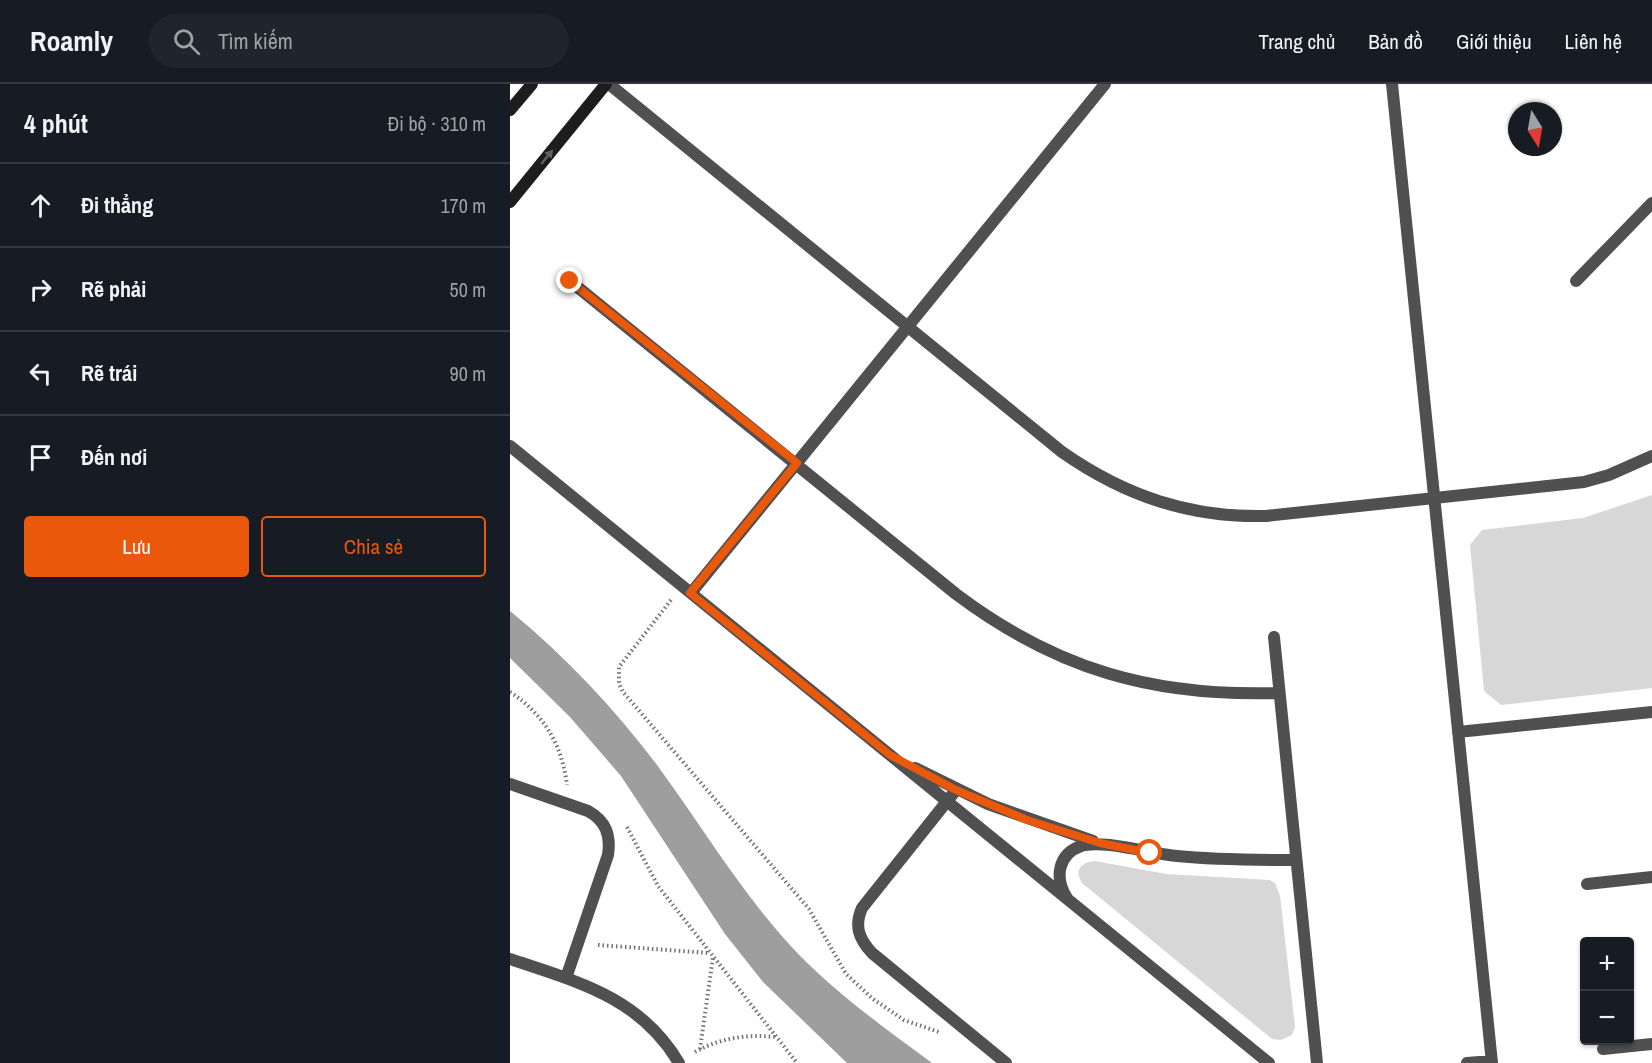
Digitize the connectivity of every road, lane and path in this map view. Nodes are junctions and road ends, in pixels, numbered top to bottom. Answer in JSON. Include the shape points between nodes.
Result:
{"nodes":[{"id":1,"x":532,"y":84,"type":"edge"},
{"id":2,"x":608,"y":84,"type":"edge"},
{"id":3,"x":1105,"y":84,"type":"edge"},
{"id":4,"x":1392,"y":84,"type":"edge"},
{"id":5,"x":510,"y":110,"type":"edge"},
{"id":6,"x":510,"y":202,"type":"edge"},
{"id":7,"x":1652,"y":203,"type":"edge"},
{"id":8,"x":570,"y":281,"type":"dead end"},
{"id":9,"x":1576,"y":281,"type":"dead end"},
{"id":10,"x":909,"y":326,"type":"junction"},
{"id":11,"x":510,"y":446,"type":"edge"},
{"id":12,"x":1652,"y":456,"type":"edge"},
{"id":13,"x":797,"y":463,"type":"junction"},
{"id":14,"x":1434,"y":499,"type":"junction"},
{"id":15,"x":690,"y":593,"type":"junction"},
{"id":16,"x":671,"y":600,"type":"dead end"},
{"id":17,"x":1274,"y":637,"type":"dead end"},
{"id":18,"x":510,"y":692,"type":"edge"},
{"id":19,"x":1279,"y":693,"type":"junction"},
{"id":20,"x":1652,"y":712,"type":"edge"},
{"id":21,"x":1458,"y":732,"type":"junction"},
{"id":22,"x":890,"y":755,"type":"junction"},
{"id":23,"x":510,"y":784,"type":"edge"},
{"id":24,"x":567,"y":785,"type":"dead end"},
{"id":25,"x":956,"y":790,"type":"junction"},
{"id":26,"x":947,"y":801,"type":"junction"},
{"id":27,"x":627,"y":827,"type":"dead end"},
{"id":28,"x":1100,"y":843,"type":"junction"},
{"id":29,"x":1296,"y":860,"type":"junction"},
{"id":30,"x":1652,"y":877,"type":"edge"},
{"id":31,"x":1587,"y":884,"type":"dead end"},
{"id":32,"x":1070,"y":901,"type":"junction"},
{"id":33,"x":598,"y":945,"type":"dead end"},
{"id":34,"x":711,"y":955,"type":"junction"},
{"id":35,"x":510,"y":959,"type":"edge"},
{"id":36,"x":566,"y":978,"type":"junction"},
{"id":37,"x":939,"y":1032,"type":"dead end"},
{"id":38,"x":777,"y":1037,"type":"junction"},
{"id":39,"x":1652,"y":1044,"type":"edge"},
{"id":40,"x":700,"y":1049,"type":"junction"},
{"id":41,"x":1603,"y":1049,"type":"dead end"},
{"id":42,"x":694,"y":1052,"type":"dead end"},
{"id":43,"x":1492,"y":1062,"type":"edge"},
{"id":44,"x":679,"y":1063,"type":"edge"},
{"id":45,"x":797,"y":1063,"type":"edge"},
{"id":46,"x":1006,"y":1063,"type":"edge"},
{"id":47,"x":1269,"y":1063,"type":"edge"},
{"id":48,"x":1317,"y":1063,"type":"edge"},
{"id":49,"x":1467,"y":1063,"type":"edge"}],
"edges":[{"from":1,"to":5,"type":"street"},
{"from":6,"to":2,"type":"street","one_way":true},
{"from":2,"to":10,"type":"street"},
{"from":3,"to":10,"type":"street"},
{"from":4,"to":14,"type":"street"},
{"from":7,"to":9,"type":"street"},
{"from":8,"to":13,"type":"street"},
{"from":10,"to":13,"type":"street"},
{"from":10,"to":14,"type":"street","via":[[1077,462],[1111,483],[1170,506],[1234,516]]},
{"from":11,"to":15,"type":"street"},
{"from":12,"to":14,"type":"street","via":[[1584,482]]},
{"from":13,"to":15,"type":"street"},
{"from":13,"to":19,"type":"street","via":[[956,594],[1046,650],[1098,671],[1149,685],[1230,694]]},
{"from":14,"to":21,"type":"street"},
{"from":15,"to":22,"type":"street"},
{"from":16,"to":37,"type":"path","via":[[619,667],[622,692],[809,909],[846,974],[903,1020]]},
{"from":17,"to":19,"type":"street"},
{"from":18,"to":24,"type":"path","via":[[538,714],[548,728],[561,756]]},
{"from":19,"to":29,"type":"street"},
{"from":20,"to":21,"type":"street"},
{"from":21,"to":43,"type":"street"},
{"from":22,"to":25,"type":"street"},
{"from":22,"to":26,"type":"street"},
{"from":23,"to":36,"type":"street","via":[[598,816],[609,835],[608,855]]},
{"from":25,"to":26,"type":"street"},
{"from":25,"to":28,"type":"street","via":[[1036,824]]},
{"from":26,"to":32,"type":"street"},
{"from":26,"to":46,"type":"street","via":[[862,908],[858,917],[859,936],[872,953]]},
{"from":27,"to":34,"type":"path","via":[[658,886]]},
{"from":28,"to":29,"type":"street","via":[[1200,858]]},
{"from":28,"to":32,"type":"street","via":[[1080,846],[1061,862],[1061,885]]},
{"from":29,"to":48,"type":"street"},
{"from":30,"to":31,"type":"street"},
{"from":32,"to":47,"type":"street"},
{"from":33,"to":34,"type":"path"},
{"from":34,"to":38,"type":"path"},
{"from":34,"to":40,"type":"path"},
{"from":35,"to":36,"type":"street"},
{"from":36,"to":44,"type":"street","via":[[601,991],[635,1011],[664,1040]]},
{"from":38,"to":40,"type":"path","via":[[738,1037]]},
{"from":38,"to":45,"type":"path"},
{"from":39,"to":41,"type":"street"},
{"from":40,"to":42,"type":"path"},
{"from":43,"to":49,"type":"street"}]}
